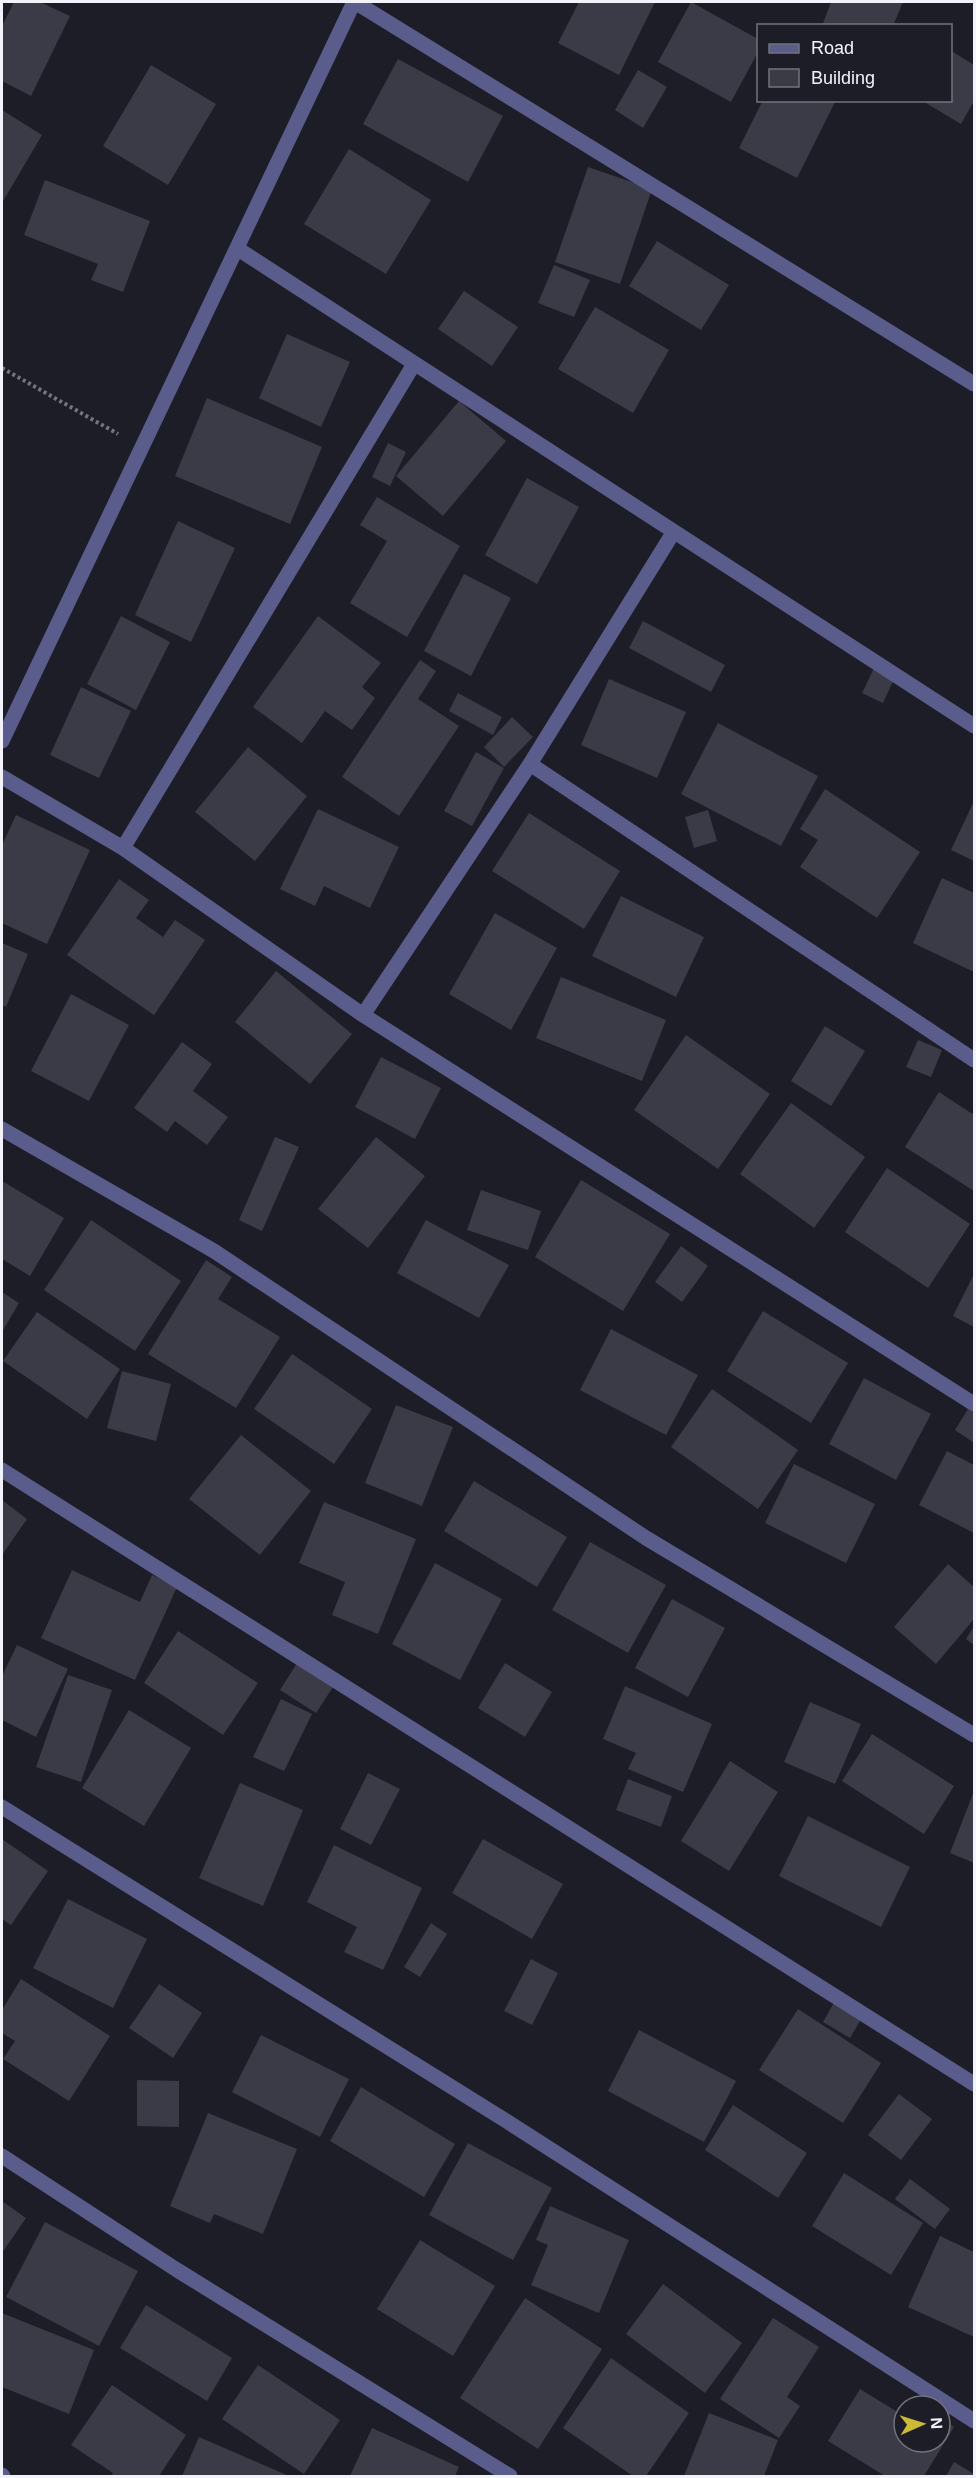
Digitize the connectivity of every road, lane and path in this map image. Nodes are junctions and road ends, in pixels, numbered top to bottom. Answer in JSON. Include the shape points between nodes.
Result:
{"nodes":[{"id":1,"x":355,"y":2,"type":"edge"},
{"id":2,"x":238,"y":249,"type":"junction"},
{"id":3,"x":414,"y":364,"type":"junction"},
{"id":4,"x":2,"y":368,"type":"edge"},
{"id":5,"x":975,"y":384,"type":"edge"},
{"id":6,"x":142,"y":448,"type":"junction"},
{"id":7,"x":673,"y":532,"type":"junction"},
{"id":8,"x":975,"y":726,"type":"edge"},
{"id":9,"x":2,"y":741,"type":"edge"},
{"id":10,"x":530,"y":764,"type":"junction"},
{"id":11,"x":2,"y":777,"type":"edge"},
{"id":12,"x":123,"y":848,"type":"junction"},
{"id":13,"x":363,"y":1015,"type":"junction"},
{"id":14,"x":975,"y":1060,"type":"edge"},
{"id":15,"x":2,"y":1129,"type":"edge"},
{"id":16,"x":975,"y":1404,"type":"edge"},
{"id":17,"x":2,"y":1470,"type":"edge"},
{"id":18,"x":975,"y":1735,"type":"edge"},
{"id":19,"x":2,"y":1807,"type":"edge"},
{"id":20,"x":975,"y":2084,"type":"edge"},
{"id":21,"x":2,"y":2156,"type":"edge"},
{"id":22,"x":975,"y":2421,"type":"edge"},
{"id":23,"x":510,"y":2476,"type":"edge"}],
"edges":[{"from":1,"to":2,"type":"street"},
{"from":1,"to":5,"type":"street"},
{"from":2,"to":3,"type":"street"},
{"from":2,"to":6,"type":"street"},
{"from":3,"to":7,"type":"street"},
{"from":3,"to":12,"type":"street"},
{"from":4,"to":6,"type":"path"},
{"from":6,"to":9,"type":"street"},
{"from":7,"to":8,"type":"street"},
{"from":7,"to":10,"type":"street"},
{"from":10,"to":13,"type":"street"},
{"from":10,"to":14,"type":"street"},
{"from":11,"to":12,"type":"street"},
{"from":12,"to":13,"type":"street"},
{"from":13,"to":16,"type":"street"},
{"from":15,"to":18,"type":"street","via":[[214,1251],[646,1538]]},
{"from":17,"to":20,"type":"street"},
{"from":19,"to":22,"type":"street","via":[[508,2122]]},
{"from":21,"to":23,"type":"street","via":[[177,2270]]}]}
